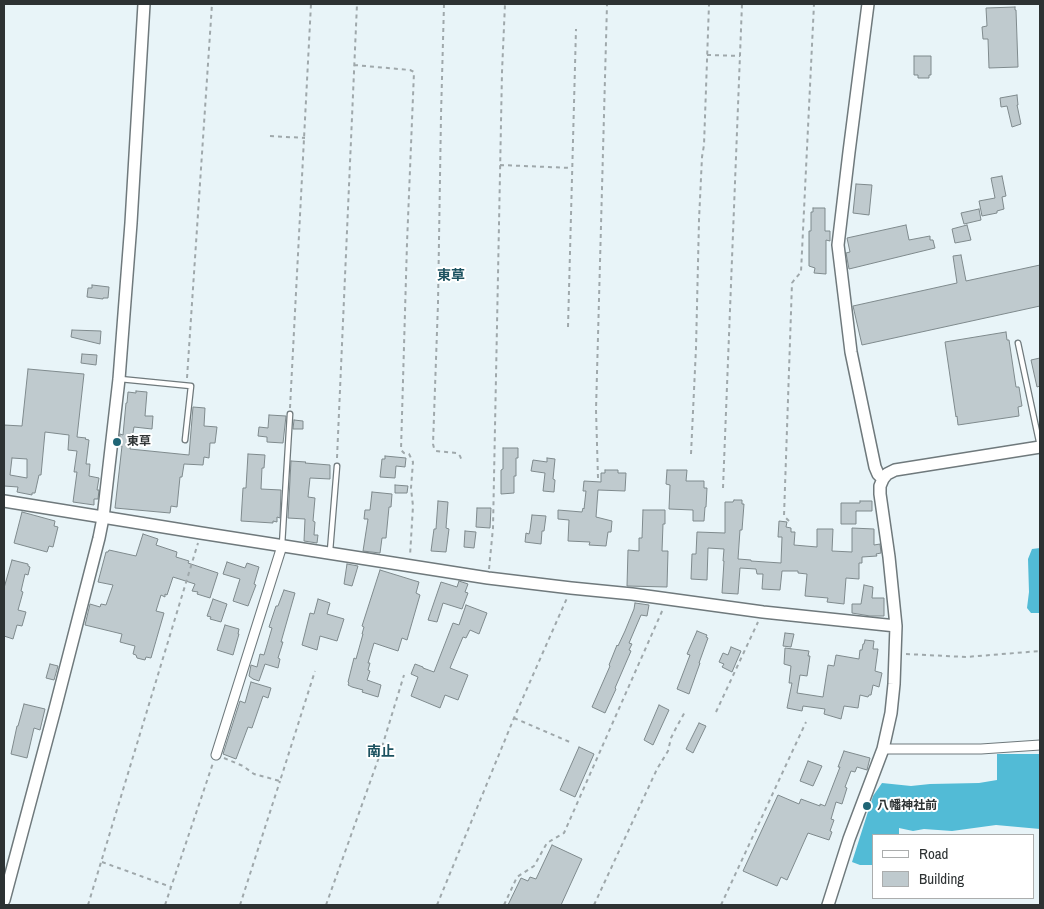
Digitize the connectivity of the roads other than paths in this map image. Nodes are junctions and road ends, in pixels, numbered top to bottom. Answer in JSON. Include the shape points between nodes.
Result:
{"nodes":[{"id":1,"x":144,"y":4,"type":"edge"},
{"id":2,"x":868,"y":4,"type":"edge"},
{"id":3,"x":1018,"y":343,"type":"dead end"},
{"id":4,"x":119,"y":379,"type":"junction"},
{"id":5,"x":290,"y":414,"type":"road end"},
{"id":6,"x":185,"y":440,"type":"dead end"},
{"id":7,"x":1040,"y":446,"type":"edge"},
{"id":8,"x":337,"y":466,"type":"road end"},
{"id":9,"x":883,"y":479,"type":"junction"},
{"id":10,"x":4,"y":501,"type":"edge"},
{"id":11,"x":103,"y":518,"type":"junction"},
{"id":12,"x":282,"y":546,"type":"junction"},
{"id":13,"x":330,"y":554,"type":"junction"},
{"id":14,"x":896,"y":626,"type":"junction"},
{"id":15,"x":1040,"y":745,"type":"edge"},
{"id":16,"x":882,"y":749,"type":"junction"},
{"id":17,"x":216,"y":755,"type":"road end"},
{"id":18,"x":4,"y":900,"type":"edge"},
{"id":19,"x":828,"y":905,"type":"edge"}],
"edges":[{"from":1,"to":4,"type":"street"},
{"from":2,"to":9,"type":"street","via":[[838,245],[851,352],[875,467]]},
{"from":3,"to":7,"type":"lane"},
{"from":4,"to":6,"type":"lane","via":[[191,386]]},
{"from":4,"to":11,"type":"street"},
{"from":5,"to":12,"type":"lane"},
{"from":7,"to":9,"type":"street","via":[[895,470]]},
{"from":8,"to":13,"type":"lane"},
{"from":9,"to":14,"type":"street","via":[[880,494]]},
{"from":10,"to":11,"type":"street"},
{"from":11,"to":12,"type":"street"},
{"from":11,"to":18,"type":"street"},
{"from":12,"to":13,"type":"street"},
{"from":12,"to":17,"type":"street"},
{"from":13,"to":14,"type":"street","via":[[488,578]]},
{"from":14,"to":16,"type":"street","via":[[891,714]]},
{"from":15,"to":16,"type":"street","via":[[981,750]]},
{"from":16,"to":19,"type":"street"}]}
